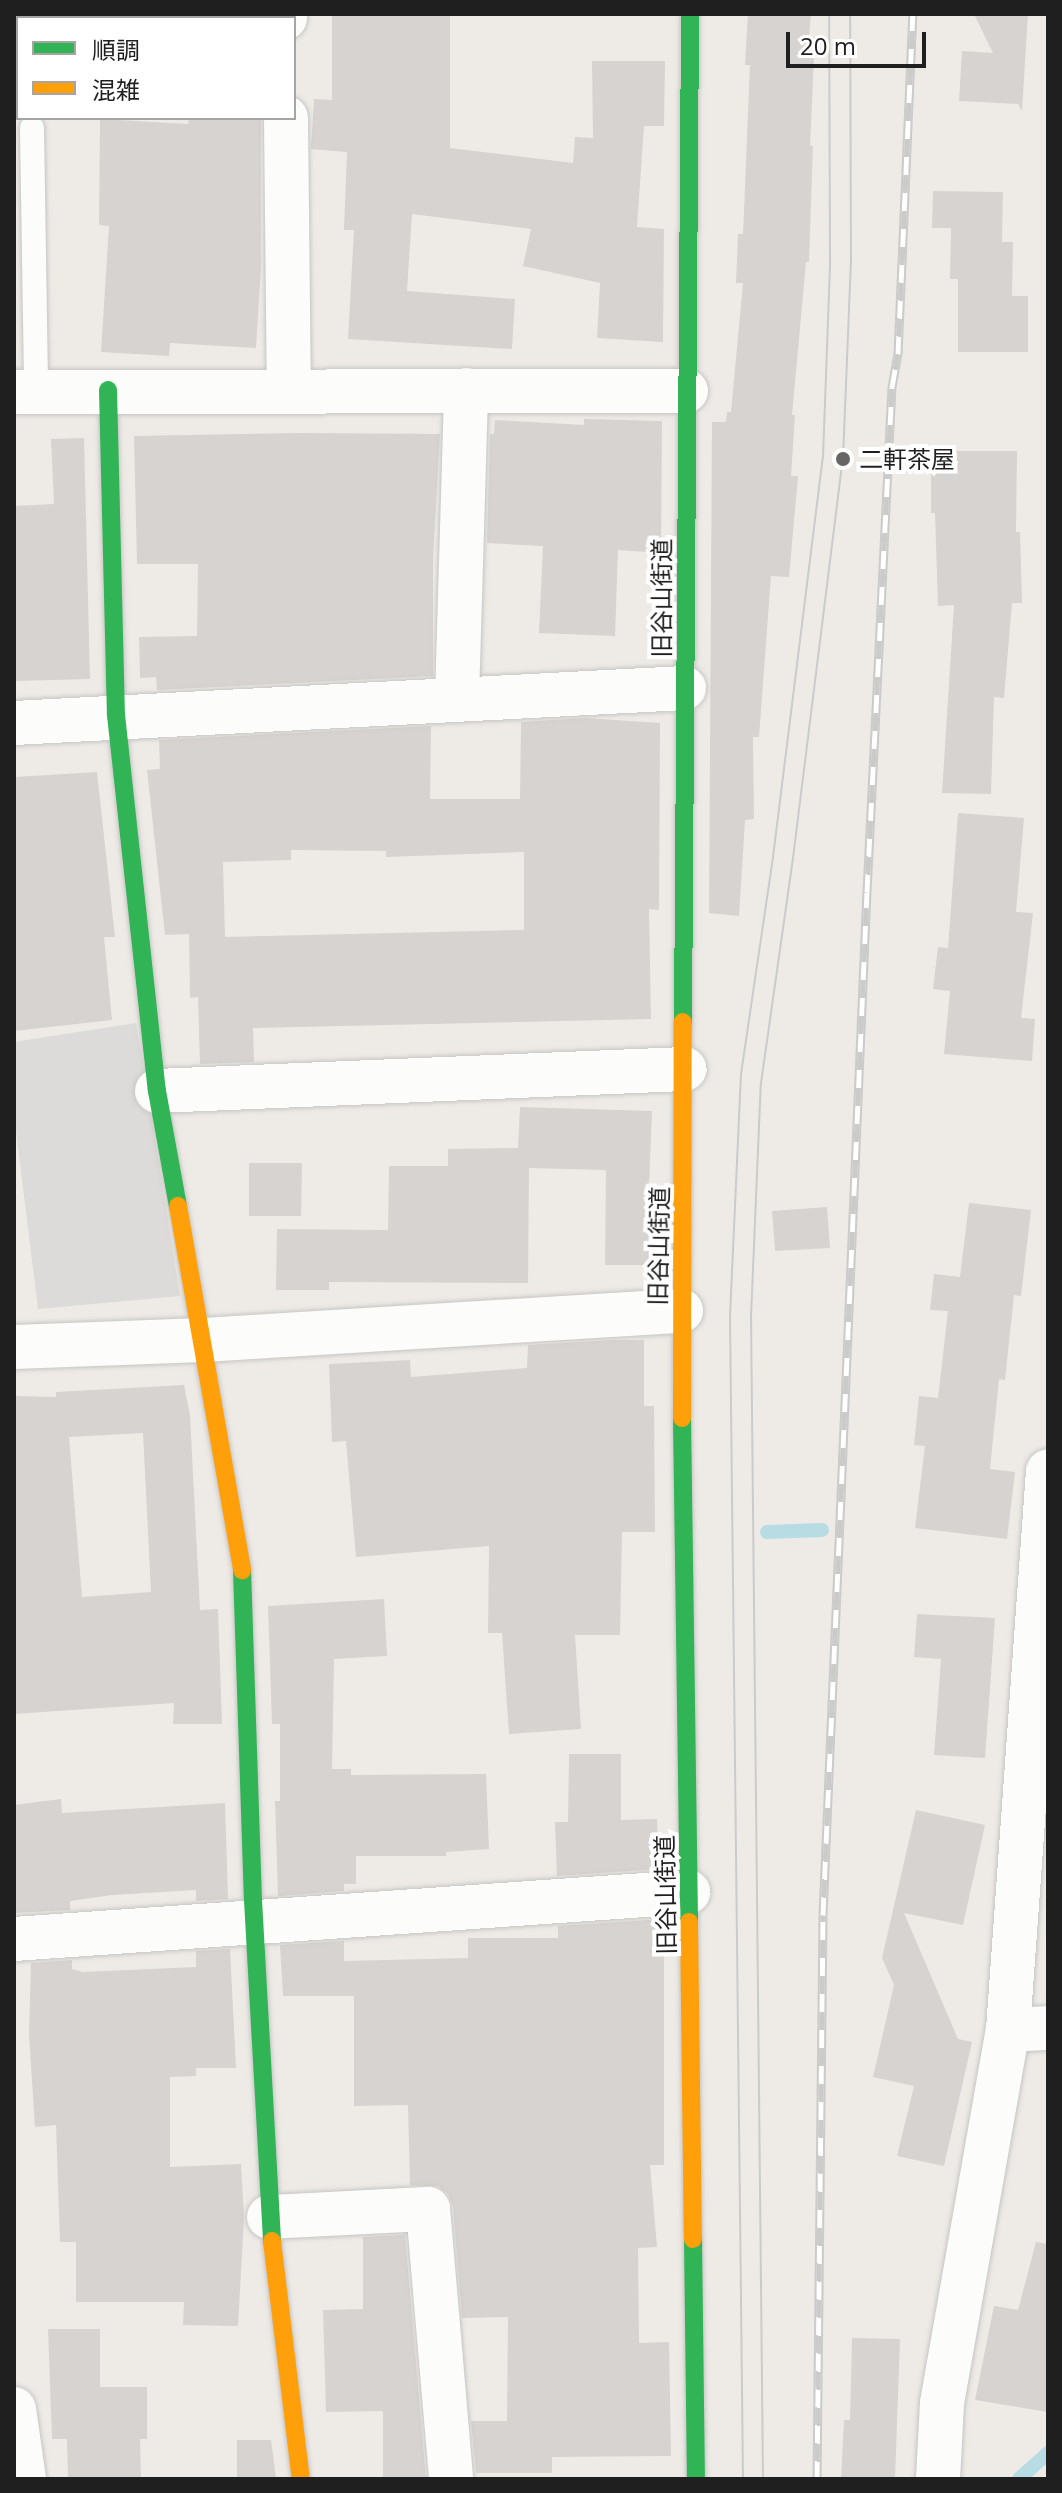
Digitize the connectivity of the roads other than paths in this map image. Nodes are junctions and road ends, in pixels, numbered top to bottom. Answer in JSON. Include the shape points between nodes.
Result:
{"nodes":[{"id":1,"x":690,"y":14,"type":"edge"},
{"id":2,"x":286,"y":120,"type":"edge"},
{"id":3,"x":32,"y":128,"type":"dead end"},
{"id":4,"x":108,"y":390,"type":"junction"},
{"id":5,"x":466,"y":390,"type":"junction"},
{"id":6,"x":289,"y":391,"type":"junction"},
{"id":7,"x":686,"y":391,"type":"junction"},
{"id":8,"x":25,"y":392,"type":"edge"},
{"id":9,"x":684,"y":688,"type":"junction"},
{"id":10,"x":457,"y":698,"type":"junction"},
{"id":11,"x":116,"y":715,"type":"junction"},
{"id":12,"x":14,"y":723,"type":"edge"},
{"id":13,"x":685,"y":1069,"type":"junction"},
{"id":14,"x":157,"y":1091,"type":"junction"},
{"id":15,"x":681,"y":1311,"type":"junction"},
{"id":16,"x":203,"y":1340,"type":"junction"},
{"id":17,"x":14,"y":1347,"type":"edge"},
{"id":18,"x":1048,"y":1471,"type":"edge"},
{"id":19,"x":688,"y":1892,"type":"junction"},
{"id":20,"x":254,"y":1921,"type":"junction"},
{"id":21,"x":14,"y":1939,"type":"edge"},
{"id":22,"x":1028,"y":2029,"type":"edge"},
{"id":23,"x":269,"y":2217,"type":"junction"},
{"id":24,"x":14,"y":2409,"type":"edge"},
{"id":25,"x":24,"y":2479,"type":"edge"},
{"id":26,"x":301,"y":2479,"type":"edge"},
{"id":27,"x":451,"y":2479,"type":"edge"},
{"id":28,"x":696,"y":2479,"type":"edge"},
{"id":29,"x":938,"y":2479,"type":"edge"}],
"edges":[{"from":1,"to":7,"type":"street","name":"旧谷山街道"},
{"from":2,"to":6,"type":"street"},
{"from":3,"to":8,"type":"lane"},
{"from":4,"to":6,"type":"street"},
{"from":4,"to":8,"type":"street"},
{"from":4,"to":11,"type":"street"},
{"from":5,"to":6,"type":"street"},
{"from":5,"to":7,"type":"street"},
{"from":5,"to":10,"type":"street"},
{"from":7,"to":9,"type":"street","name":"旧谷山街道"},
{"from":9,"to":10,"type":"street"},
{"from":9,"to":13,"type":"street","name":"旧谷山街道"},
{"from":10,"to":11,"type":"street"},
{"from":11,"to":12,"type":"street"},
{"from":11,"to":14,"type":"street"},
{"from":13,"to":14,"type":"street"},
{"from":13,"to":15,"type":"street","name":"旧谷山街道"},
{"from":14,"to":16,"type":"street"},
{"from":15,"to":16,"type":"street"},
{"from":15,"to":19,"type":"street","name":"旧谷山街道"},
{"from":16,"to":17,"type":"street"},
{"from":16,"to":20,"type":"street","via":[[242,1566]]},
{"from":18,"to":22,"type":"street"},
{"from":19,"to":20,"type":"street"},
{"from":19,"to":28,"type":"street","name":"旧谷山街道"},
{"from":20,"to":21,"type":"street"},
{"from":20,"to":23,"type":"street"},
{"from":22,"to":29,"type":"street","via":[[942,2403]]},
{"from":23,"to":26,"type":"street"},
{"from":23,"to":27,"type":"street","via":[[428,2209]]},
{"from":24,"to":25,"type":"street"}]}
